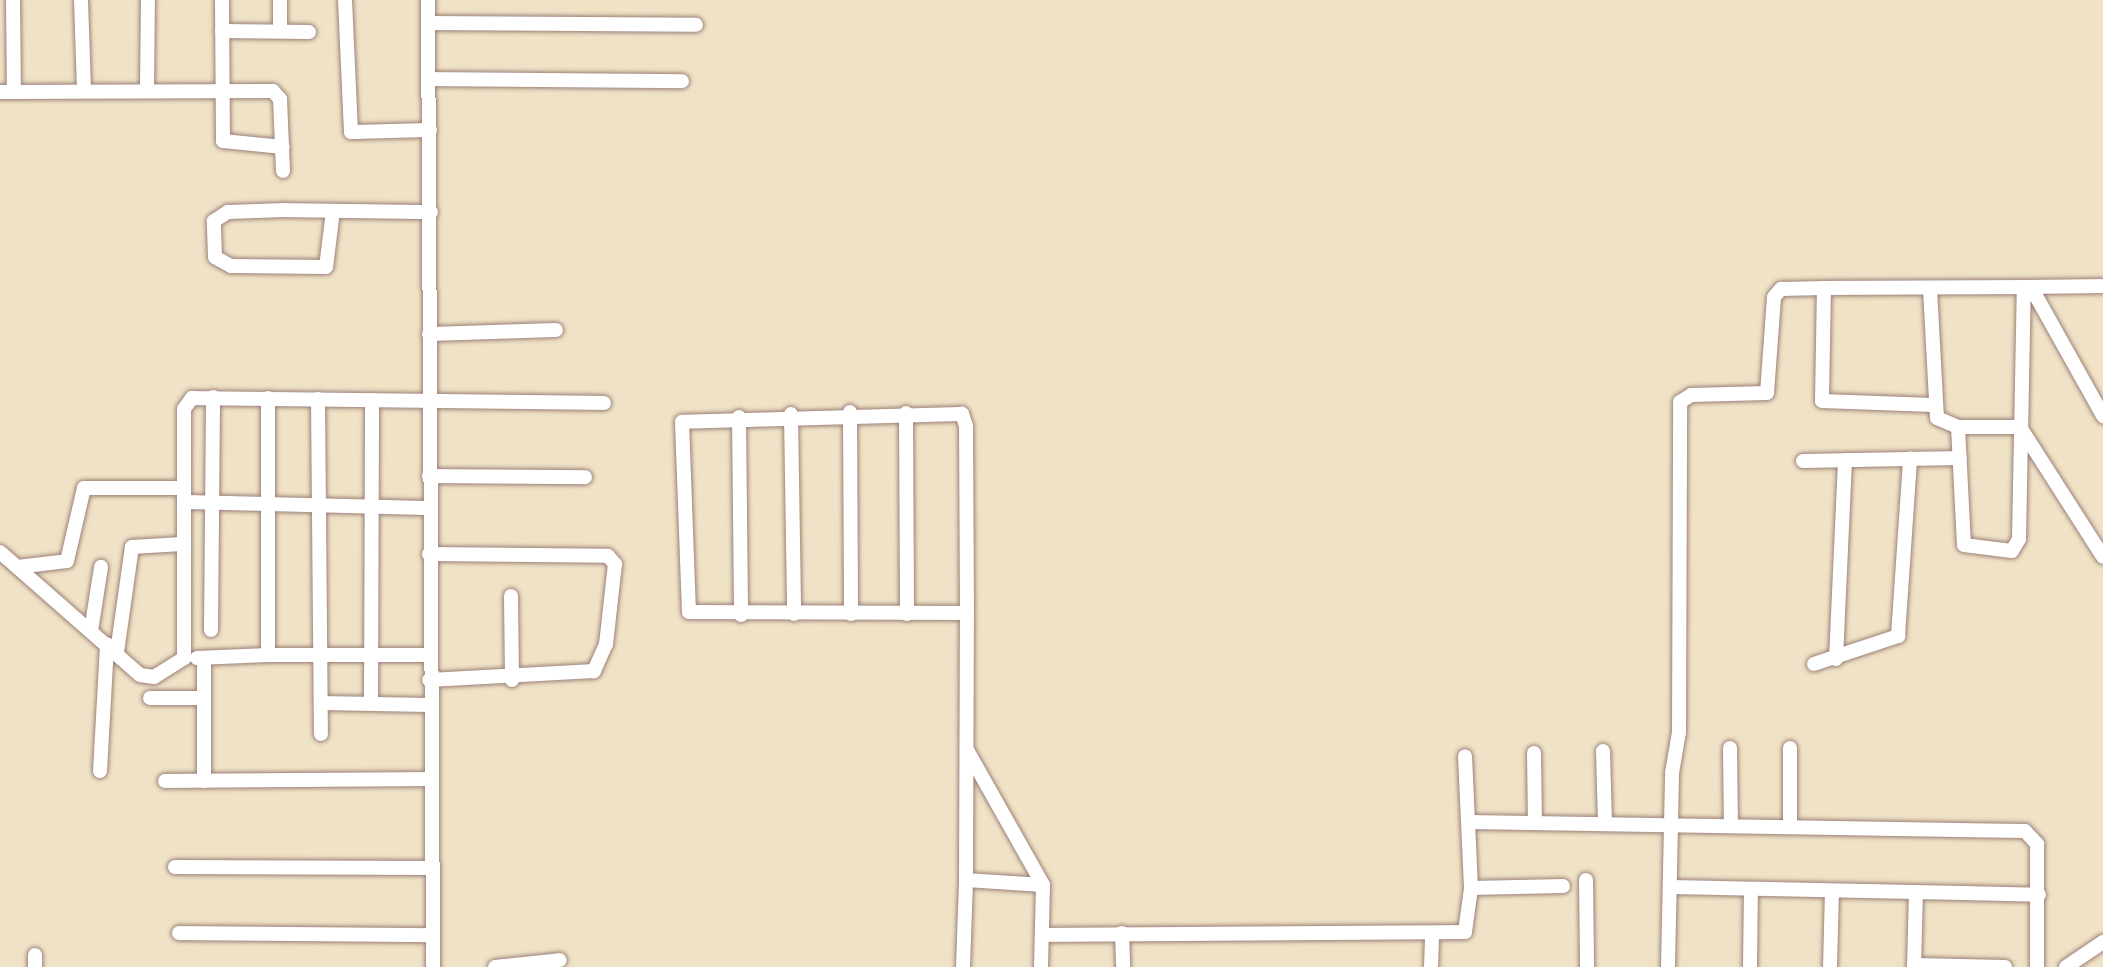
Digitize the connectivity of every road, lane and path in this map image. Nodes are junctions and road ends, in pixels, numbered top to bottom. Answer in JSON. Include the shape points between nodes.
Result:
{"nodes":[{"id":1,"x":13,"y":0,"type":"edge"},
{"id":2,"x":81,"y":0,"type":"edge"},
{"id":3,"x":148,"y":0,"type":"edge"},
{"id":4,"x":222,"y":0,"type":"edge"},
{"id":5,"x":280,"y":0,"type":"edge"},
{"id":6,"x":345,"y":0,"type":"edge"},
{"id":7,"x":428,"y":0,"type":"edge"},
{"id":8,"x":428,"y":23,"type":"junction"},
{"id":9,"x":696,"y":25,"type":"dead end"},
{"id":10,"x":222,"y":31,"type":"junction"},
{"id":11,"x":280,"y":31,"type":"junction"},
{"id":12,"x":309,"y":32,"type":"dead end"},
{"id":13,"x":429,"y":79,"type":"junction"},
{"id":14,"x":682,"y":81,"type":"dead end"},
{"id":15,"x":84,"y":90,"type":"junction"},
{"id":16,"x":147,"y":90,"type":"junction"},
{"id":17,"x":222,"y":90,"type":"junction"},
{"id":18,"x":7,"y":92,"type":"edge"},
{"id":19,"x":430,"y":130,"type":"junction"},
{"id":20,"x":283,"y":147,"type":"junction"},
{"id":21,"x":283,"y":171,"type":"dead end"},
{"id":22,"x":333,"y":211,"type":"junction"},
{"id":23,"x":431,"y":212,"type":"junction"},
{"id":24,"x":2103,"y":286,"type":"edge"},
{"id":25,"x":2027,"y":287,"type":"junction"},
{"id":26,"x":1824,"y":288,"type":"junction"},
{"id":27,"x":1930,"y":289,"type":"junction"},
{"id":28,"x":556,"y":330,"type":"dead end"},
{"id":29,"x":429,"y":334,"type":"junction"},
{"id":30,"x":213,"y":397,"type":"junction"},
{"id":31,"x":268,"y":398,"type":"junction"},
{"id":32,"x":318,"y":399,"type":"junction"},
{"id":33,"x":372,"y":400,"type":"junction"},
{"id":34,"x":429,"y":401,"type":"junction"},
{"id":35,"x":604,"y":403,"type":"dead end"},
{"id":36,"x":1933,"y":405,"type":"junction"},
{"id":37,"x":850,"y":412,"type":"junction"},
{"id":38,"x":906,"y":413,"type":"junction"},
{"id":39,"x":791,"y":414,"type":"junction"},
{"id":40,"x":2103,"y":416,"type":"edge"},
{"id":41,"x":739,"y":417,"type":"junction"},
{"id":42,"x":1958,"y":427,"type":"junction"},
{"id":43,"x":2020,"y":427,"type":"junction"},
{"id":44,"x":1910,"y":458,"type":"junction"},
{"id":45,"x":1960,"y":458,"type":"junction"},
{"id":46,"x":1845,"y":460,"type":"junction"},
{"id":47,"x":1803,"y":461,"type":"dead end"},
{"id":48,"x":429,"y":476,"type":"junction"},
{"id":49,"x":585,"y":477,"type":"dead end"},
{"id":50,"x":184,"y":495,"type":"junction"},
{"id":51,"x":214,"y":502,"type":"junction"},
{"id":52,"x":268,"y":503,"type":"junction"},
{"id":53,"x":320,"y":505,"type":"junction"},
{"id":54,"x":372,"y":507,"type":"junction"},
{"id":55,"x":429,"y":508,"type":"junction"},
{"id":56,"x":182,"y":544,"type":"junction"},
{"id":57,"x":0,"y":552,"type":"edge"},
{"id":58,"x":429,"y":554,"type":"junction"},
{"id":59,"x":2103,"y":557,"type":"edge"},
{"id":60,"x":17,"y":567,"type":"junction"},
{"id":61,"x":101,"y":567,"type":"dead end"},
{"id":62,"x":511,"y":596,"type":"dead end"},
{"id":63,"x":967,"y":613,"type":"junction"},
{"id":64,"x":794,"y":614,"type":"junction"},
{"id":65,"x":851,"y":614,"type":"junction"},
{"id":66,"x":907,"y":614,"type":"junction"},
{"id":67,"x":741,"y":615,"type":"junction"},
{"id":68,"x":211,"y":630,"type":"dead end"},
{"id":69,"x":91,"y":631,"type":"junction"},
{"id":70,"x":112,"y":648,"type":"junction"},
{"id":71,"x":371,"y":653,"type":"junction"},
{"id":72,"x":321,"y":654,"type":"junction"},
{"id":73,"x":268,"y":655,"type":"junction"},
{"id":74,"x":429,"y":655,"type":"junction"},
{"id":75,"x":184,"y":658,"type":"junction"},
{"id":76,"x":204,"y":658,"type":"junction"},
{"id":77,"x":1836,"y":659,"type":"junction"},
{"id":78,"x":1814,"y":664,"type":"dead end"},
{"id":79,"x":429,"y":680,"type":"junction"},
{"id":80,"x":512,"y":680,"type":"junction"},
{"id":81,"x":150,"y":698,"type":"dead end"},
{"id":82,"x":204,"y":698,"type":"junction"},
{"id":83,"x":321,"y":703,"type":"junction"},
{"id":84,"x":371,"y":703,"type":"junction"},
{"id":85,"x":429,"y":705,"type":"junction"},
{"id":86,"x":321,"y":734,"type":"dead end"},
{"id":87,"x":1730,"y":748,"type":"dead end"},
{"id":88,"x":1790,"y":748,"type":"dead end"},
{"id":89,"x":967,"y":749,"type":"junction"},
{"id":90,"x":1603,"y":751,"type":"dead end"},
{"id":91,"x":1534,"y":753,"type":"dead end"},
{"id":92,"x":1465,"y":756,"type":"dead end"},
{"id":93,"x":100,"y":771,"type":"dead end"},
{"id":94,"x":430,"y":779,"type":"junction"},
{"id":95,"x":165,"y":781,"type":"dead end"},
{"id":96,"x":204,"y":781,"type":"junction"},
{"id":97,"x":1469,"y":822,"type":"junction"},
{"id":98,"x":1535,"y":823,"type":"junction"},
{"id":99,"x":1605,"y":824,"type":"junction"},
{"id":100,"x":1671,"y":825,"type":"junction"},
{"id":101,"x":1731,"y":826,"type":"junction"},
{"id":102,"x":1790,"y":827,"type":"junction"},
{"id":103,"x":175,"y":867,"type":"dead end"},
{"id":104,"x":431,"y":868,"type":"junction"},
{"id":105,"x":966,"y":880,"type":"junction"},
{"id":106,"x":1586,"y":880,"type":"dead end"},
{"id":107,"x":1043,"y":885,"type":"junction"},
{"id":108,"x":1563,"y":886,"type":"dead end"},
{"id":109,"x":1671,"y":887,"type":"junction"},
{"id":110,"x":1471,"y":888,"type":"junction"},
{"id":111,"x":1751,"y":889,"type":"junction"},
{"id":112,"x":1832,"y":891,"type":"junction"},
{"id":113,"x":1916,"y":893,"type":"junction"},
{"id":114,"x":2039,"y":895,"type":"junction"},
{"id":115,"x":179,"y":933,"type":"dead end"},
{"id":116,"x":1122,"y":933,"type":"junction"},
{"id":117,"x":1432,"y":934,"type":"junction"},
{"id":118,"x":432,"y":935,"type":"junction"},
{"id":119,"x":1042,"y":935,"type":"junction"},
{"id":120,"x":2103,"y":942,"type":"edge"},
{"id":121,"x":2088,"y":951,"type":"junction"},
{"id":122,"x":560,"y":960,"type":"dead end"},
{"id":123,"x":1914,"y":966,"type":"edge"},
{"id":124,"x":433,"y":967,"type":"edge"},
{"id":125,"x":495,"y":967,"type":"edge"},
{"id":126,"x":963,"y":967,"type":"edge"},
{"id":127,"x":1041,"y":967,"type":"edge"},
{"id":128,"x":1123,"y":967,"type":"edge"},
{"id":129,"x":1431,"y":967,"type":"edge"},
{"id":130,"x":1587,"y":967,"type":"edge"},
{"id":131,"x":1668,"y":967,"type":"edge"},
{"id":132,"x":1750,"y":967,"type":"edge"},
{"id":133,"x":1830,"y":967,"type":"edge"},
{"id":134,"x":2005,"y":967,"type":"edge"},
{"id":135,"x":2037,"y":967,"type":"edge"},
{"id":136,"x":2066,"y":967,"type":"edge"},
{"id":137,"x":2088,"y":967,"type":"edge"}],
"edges":[{"from":1,"to":18,"type":"street"},
{"from":2,"to":15,"type":"street"},
{"from":3,"to":16,"type":"street"},
{"from":4,"to":10,"type":"street"},
{"from":5,"to":11,"type":"street"},
{"from":6,"to":19,"type":"street","via":[[351,132]]},
{"from":7,"to":8,"type":"street"},
{"from":8,"to":9,"type":"street"},
{"from":8,"to":13,"type":"street"},
{"from":10,"to":11,"type":"street"},
{"from":10,"to":17,"type":"street"},
{"from":11,"to":12,"type":"street"},
{"from":13,"to":14,"type":"street"},
{"from":13,"to":19,"type":"street"},
{"from":15,"to":16,"type":"street"},
{"from":15,"to":18,"type":"street"},
{"from":16,"to":17,"type":"street"},
{"from":17,"to":20,"type":"street","via":[[277,93]]},
{"from":17,"to":20,"type":"street","via":[[226,144]]},
{"from":19,"to":23,"type":"street"},
{"from":20,"to":21,"type":"street"},
{"from":22,"to":22,"type":"street","via":[[219,214],[215,257],[231,266],[326,267]]},
{"from":22,"to":23,"type":"street"},
{"from":23,"to":29,"type":"street"},
{"from":24,"to":25,"type":"street"},
{"from":25,"to":27,"type":"street"},
{"from":25,"to":40,"type":"street"},
{"from":25,"to":43,"type":"street"},
{"from":26,"to":27,"type":"street"},
{"from":26,"to":36,"type":"street","via":[[1822,401]]},
{"from":26,"to":100,"type":"street","via":[[1781,289],[1774,297],[1767,393],[1691,395],[1680,402],[1679,732]]},
{"from":27,"to":36,"type":"street"},
{"from":28,"to":29,"type":"street"},
{"from":29,"to":34,"type":"street"},
{"from":30,"to":31,"type":"street"},
{"from":30,"to":50,"type":"street","via":[[185,405]]},
{"from":30,"to":51,"type":"street"},
{"from":31,"to":32,"type":"street"},
{"from":31,"to":52,"type":"street"},
{"from":32,"to":33,"type":"street"},
{"from":32,"to":53,"type":"street"},
{"from":33,"to":34,"type":"street"},
{"from":33,"to":54,"type":"street"},
{"from":34,"to":35,"type":"street"},
{"from":34,"to":48,"type":"street"},
{"from":36,"to":42,"type":"street","via":[[1940,420]]},
{"from":37,"to":38,"type":"street"},
{"from":37,"to":39,"type":"street"},
{"from":37,"to":65,"type":"street"},
{"from":38,"to":63,"type":"street","via":[[952,410],[966,426]]},
{"from":38,"to":66,"type":"street"},
{"from":39,"to":41,"type":"street"},
{"from":39,"to":64,"type":"street"},
{"from":41,"to":67,"type":"street"},
{"from":41,"to":67,"type":"street","via":[[688,419],[679,440],[683,602],[694,613]]},
{"from":42,"to":43,"type":"street"},
{"from":42,"to":45,"type":"street"},
{"from":43,"to":45,"type":"street","via":[[2019,539],[2012,551],[1964,545]]},
{"from":43,"to":59,"type":"street"},
{"from":44,"to":45,"type":"street"},
{"from":44,"to":46,"type":"street"},
{"from":44,"to":77,"type":"street","via":[[1899,632],[1888,644]]},
{"from":46,"to":47,"type":"street"},
{"from":46,"to":77,"type":"street"},
{"from":48,"to":49,"type":"street"},
{"from":48,"to":55,"type":"street"},
{"from":50,"to":51,"type":"street"},
{"from":50,"to":56,"type":"street"},
{"from":50,"to":60,"type":"street","via":[[84,488],[71,557]]},
{"from":51,"to":52,"type":"street"},
{"from":51,"to":68,"type":"street"},
{"from":52,"to":53,"type":"street"},
{"from":52,"to":73,"type":"street"},
{"from":53,"to":54,"type":"street"},
{"from":53,"to":72,"type":"street"},
{"from":54,"to":55,"type":"street"},
{"from":54,"to":71,"type":"street"},
{"from":55,"to":58,"type":"street"},
{"from":56,"to":70,"type":"street","via":[[132,547]]},
{"from":56,"to":75,"type":"street"},
{"from":57,"to":60,"type":"street"},
{"from":58,"to":74,"type":"street"},
{"from":58,"to":80,"type":"street","via":[[614,560],[612,612],[596,669]]},
{"from":60,"to":69,"type":"street"},
{"from":61,"to":69,"type":"street"},
{"from":62,"to":80,"type":"street"},
{"from":63,"to":66,"type":"street"},
{"from":63,"to":89,"type":"street"},
{"from":64,"to":65,"type":"street"},
{"from":64,"to":67,"type":"street"},
{"from":65,"to":66,"type":"street"},
{"from":69,"to":70,"type":"street"},
{"from":70,"to":75,"type":"street","via":[[149,678]]},
{"from":70,"to":93,"type":"street"},
{"from":71,"to":72,"type":"street"},
{"from":71,"to":74,"type":"street"},
{"from":71,"to":84,"type":"street"},
{"from":72,"to":73,"type":"street"},
{"from":72,"to":83,"type":"street"},
{"from":73,"to":76,"type":"street"},
{"from":74,"to":79,"type":"street"},
{"from":75,"to":76,"type":"street"},
{"from":76,"to":82,"type":"street"},
{"from":77,"to":78,"type":"street"},
{"from":79,"to":80,"type":"street"},
{"from":79,"to":85,"type":"street"},
{"from":81,"to":82,"type":"street"},
{"from":82,"to":96,"type":"street"},
{"from":83,"to":84,"type":"street"},
{"from":83,"to":86,"type":"street"},
{"from":84,"to":85,"type":"street"},
{"from":85,"to":94,"type":"street"},
{"from":87,"to":101,"type":"street"},
{"from":88,"to":102,"type":"street"},
{"from":89,"to":105,"type":"street"},
{"from":89,"to":107,"type":"street"},
{"from":90,"to":99,"type":"street"},
{"from":91,"to":98,"type":"street"},
{"from":92,"to":97,"type":"street"},
{"from":94,"to":96,"type":"street"},
{"from":94,"to":104,"type":"street"},
{"from":95,"to":96,"type":"street"},
{"from":97,"to":98,"type":"street"},
{"from":97,"to":110,"type":"street"},
{"from":98,"to":99,"type":"street"},
{"from":99,"to":100,"type":"street"},
{"from":100,"to":101,"type":"street"},
{"from":100,"to":109,"type":"street"},
{"from":101,"to":102,"type":"street"},
{"from":102,"to":114,"type":"street","via":[[2025,831],[2037,844]]},
{"from":103,"to":104,"type":"street"},
{"from":104,"to":118,"type":"street"},
{"from":105,"to":107,"type":"street"},
{"from":105,"to":126,"type":"street"},
{"from":106,"to":130,"type":"street"},
{"from":107,"to":119,"type":"street"},
{"from":108,"to":110,"type":"street"},
{"from":109,"to":111,"type":"street"},
{"from":109,"to":131,"type":"street"},
{"from":110,"to":117,"type":"street","via":[[1467,931]]},
{"from":111,"to":112,"type":"street"},
{"from":111,"to":132,"type":"street"},
{"from":112,"to":113,"type":"street"},
{"from":112,"to":133,"type":"street"},
{"from":113,"to":114,"type":"street"},
{"from":113,"to":123,"type":"street"},
{"from":114,"to":135,"type":"street"},
{"from":115,"to":118,"type":"street"},
{"from":116,"to":117,"type":"street"},
{"from":116,"to":119,"type":"street"},
{"from":116,"to":128,"type":"street"},
{"from":117,"to":129,"type":"street"},
{"from":118,"to":124,"type":"street"},
{"from":119,"to":127,"type":"street"},
{"from":120,"to":121,"type":"street"},
{"from":121,"to":136,"type":"street"},
{"from":121,"to":137,"type":"street"},
{"from":122,"to":125,"type":"street"},
{"from":123,"to":134,"type":"street"}]}
